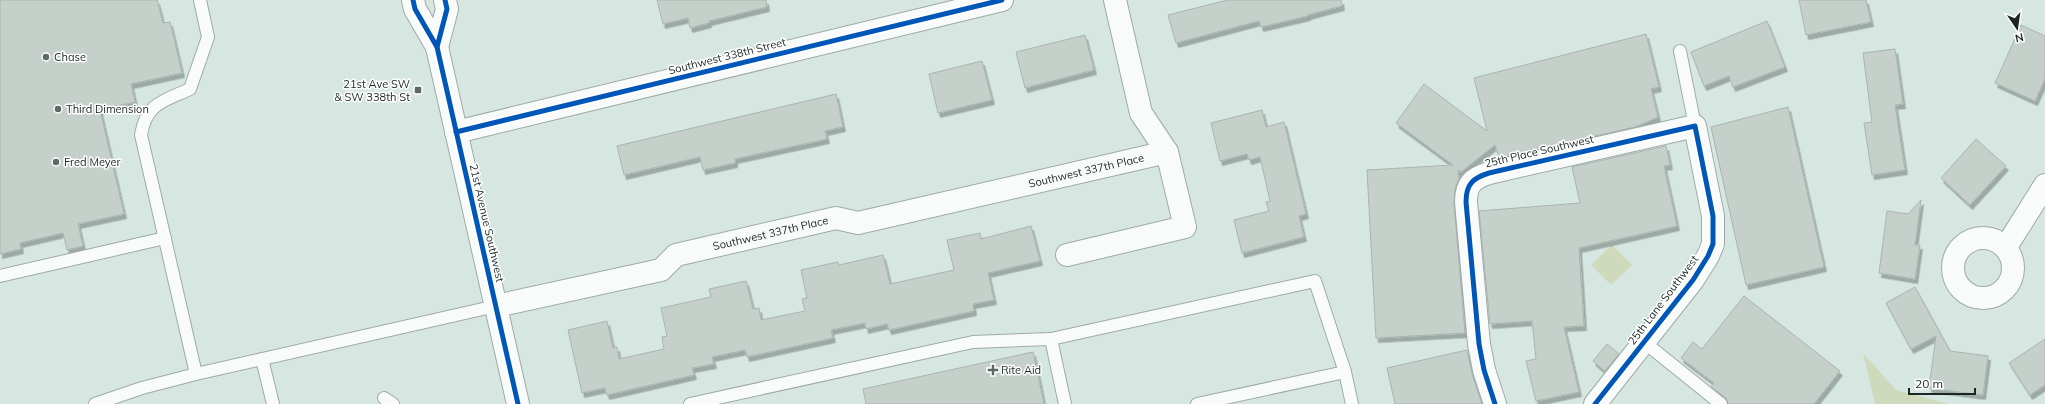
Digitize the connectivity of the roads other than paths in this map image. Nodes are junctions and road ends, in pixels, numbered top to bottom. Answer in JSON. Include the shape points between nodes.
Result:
{"nodes":[{"id":1,"x":200,"y":0,"type":"edge"},
{"id":2,"x":413,"y":0,"type":"edge"},
{"id":3,"x":445,"y":0,"type":"edge"},
{"id":4,"x":1002,"y":0,"type":"edge"},
{"id":5,"x":1115,"y":0,"type":"edge"},
{"id":6,"x":437,"y":47,"type":"junction"},
{"id":7,"x":1680,"y":50,"type":"dead end"},
{"id":8,"x":1695,"y":126,"type":"junction"},
{"id":9,"x":456,"y":132,"type":"junction"},
{"id":10,"x":1166,"y":152,"type":"junction"},
{"id":11,"x":2045,"y":185,"type":"edge"},
{"id":12,"x":165,"y":238,"type":"junction"},
{"id":13,"x":2006,"y":247,"type":"dead end"},
{"id":14,"x":1067,"y":255,"type":"dead end"},
{"id":15,"x":0,"y":276,"type":"edge"},
{"id":16,"x":496,"y":306,"type":"junction"},
{"id":17,"x":1051,"y":338,"type":"junction"},
{"id":18,"x":1644,"y":342,"type":"junction"},
{"id":19,"x":262,"y":359,"type":"junction"},
{"id":20,"x":1345,"y":372,"type":"junction"},
{"id":21,"x":196,"y":374,"type":"junction"},
{"id":22,"x":95,"y":404,"type":"edge"},
{"id":23,"x":273,"y":404,"type":"edge"},
{"id":24,"x":518,"y":404,"type":"edge"},
{"id":25,"x":690,"y":404,"type":"edge"},
{"id":26,"x":1065,"y":404,"type":"edge"},
{"id":27,"x":1197,"y":404,"type":"edge"},
{"id":28,"x":1352,"y":404,"type":"edge"},
{"id":29,"x":1495,"y":404,"type":"edge"},
{"id":30,"x":1595,"y":404,"type":"edge"},
{"id":31,"x":1721,"y":404,"type":"edge"}],
"edges":[{"from":1,"to":12,"type":"lane","via":[[208,37],[190,89],[171,97],[152,110],[146,116],[141,135]]},
{"from":2,"to":6,"type":"street","name":"21st Avenue Southwest","via":[[415,9]]},
{"from":3,"to":6,"type":"street","name":"21st Avenue Southwest","via":[[447,9]]},
{"from":4,"to":9,"type":"street","name":"Southwest 338th Street"},
{"from":5,"to":10,"type":"street","via":[[1141,113]]},
{"from":6,"to":9,"type":"street","name":"21st Avenue Southwest"},
{"from":7,"to":8,"type":"lane"},
{"from":8,"to":18,"type":"street","name":"25th Lane Southwest","via":[[1713,216],[1713,244],[1693,280]]},
{"from":8,"to":29,"type":"street","name":"25th Place Southwest","via":[[1489,173],[1470,182],[1466,202],[1479,344]]},
{"from":9,"to":16,"type":"street","name":"21st Avenue Southwest"},
{"from":10,"to":14,"type":"street","via":[[1185,227]]},
{"from":10,"to":16,"type":"street","name":"Southwest 337th Place","via":[[858,223],[836,218],[676,255],[661,270]]},
{"from":11,"to":13,"type":"street"},
{"from":12,"to":15,"type":"lane"},
{"from":12,"to":21,"type":"lane"},
{"from":16,"to":19,"type":"lane"},
{"from":16,"to":24,"type":"street","name":"21st Avenue Southwest"},
{"from":17,"to":20,"type":"lane","via":[[1315,280]]},
{"from":17,"to":25,"type":"lane","via":[[973,342]]},
{"from":17,"to":26,"type":"lane"},
{"from":18,"to":30,"type":"street","name":"25th Lane Southwest"},
{"from":18,"to":31,"type":"lane"},
{"from":19,"to":21,"type":"lane"},
{"from":19,"to":23,"type":"lane"},
{"from":20,"to":27,"type":"lane"},
{"from":20,"to":28,"type":"lane"},
{"from":21,"to":22,"type":"lane"}]}
